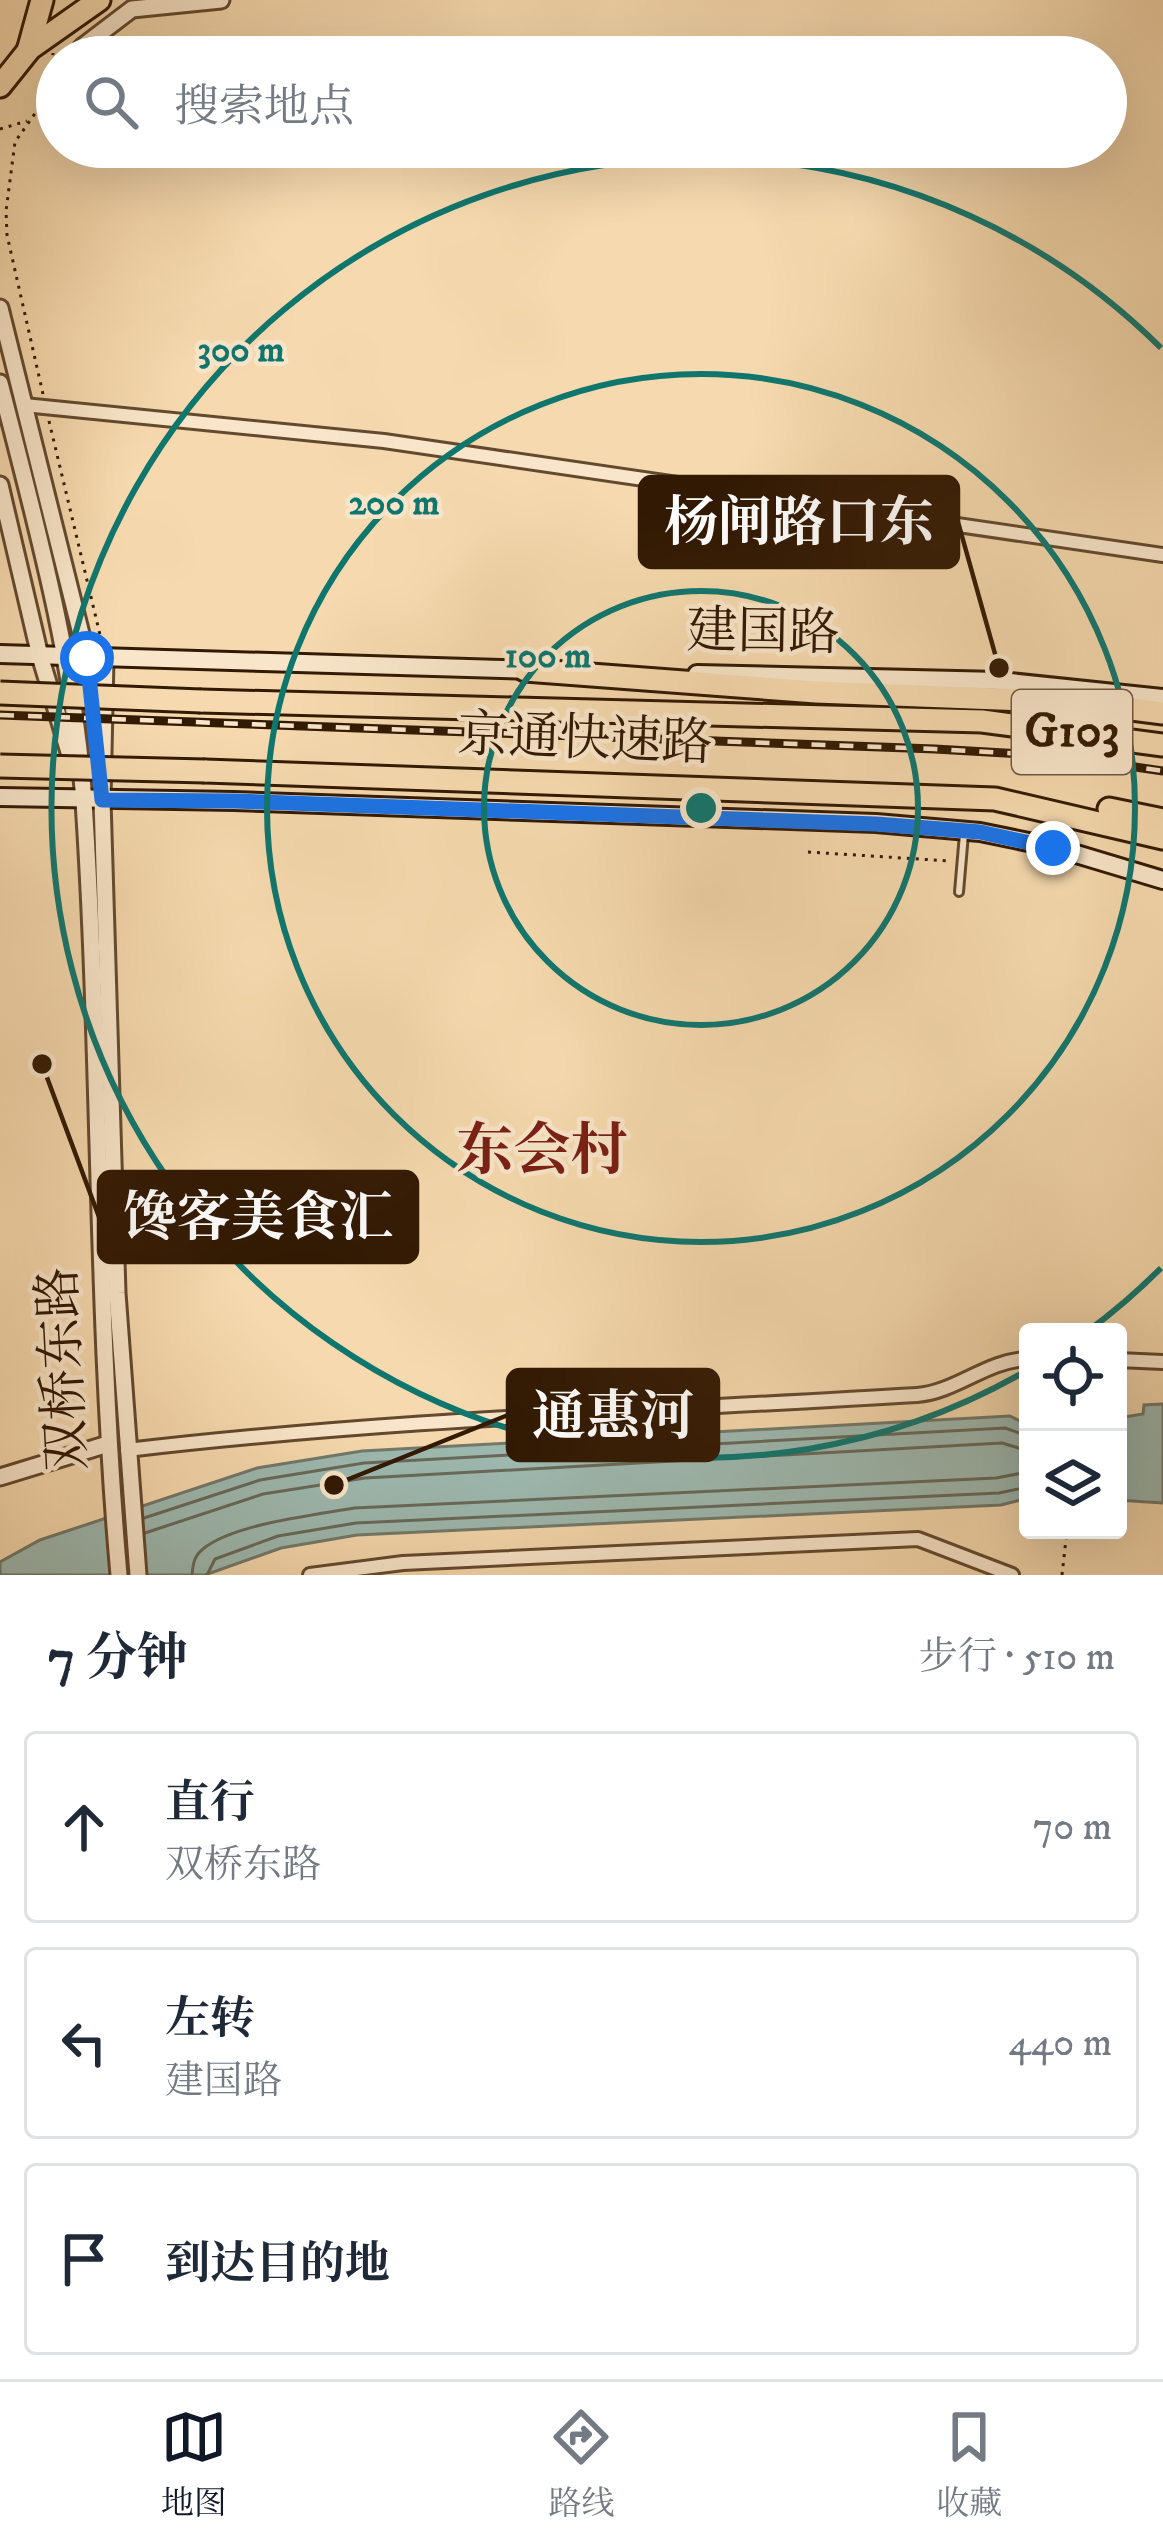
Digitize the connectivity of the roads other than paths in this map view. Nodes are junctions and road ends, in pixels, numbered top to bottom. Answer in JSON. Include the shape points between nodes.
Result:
{"nodes":[{"id":1,"x":42,"y":0,"type":"edge"},
{"id":2,"x":100,"y":0,"type":"edge"},
{"id":3,"x":221,"y":0,"type":"edge"},
{"id":4,"x":49,"y":36,"type":"edge"},
{"id":5,"x":96,"y":36,"type":"edge"},
{"id":6,"x":36,"y":45,"type":"edge"},
{"id":7,"x":28,"y":51,"type":"junction"},
{"id":8,"x":0,"y":86,"type":"edge"},
{"id":9,"x":0,"y":308,"type":"edge"},
{"id":10,"x":1,"y":388,"type":"edge"},
{"id":11,"x":24,"y":405,"type":"junction"},
{"id":12,"x":0,"y":485,"type":"edge"},
{"id":13,"x":1163,"y":555,"type":"edge"},
{"id":14,"x":0,"y":654,"type":"edge"},
{"id":15,"x":40,"y":656,"type":"junction"},
{"id":16,"x":67,"y":658,"type":"junction"},
{"id":17,"x":96,"y":658,"type":"junction"},
{"id":18,"x":525,"y":670,"type":"junction"},
{"id":19,"x":0,"y":693,"type":"edge"},
{"id":20,"x":1163,"y":698,"type":"edge"},
{"id":21,"x":1163,"y":713,"type":"edge"},
{"id":22,"x":982,"y":722,"type":"junction"},
{"id":23,"x":1163,"y":730,"type":"edge"},
{"id":24,"x":1163,"y":745,"type":"edge"},
{"id":25,"x":0,"y":766,"type":"edge"},
{"id":26,"x":0,"y":797,"type":"edge"},
{"id":27,"x":995,"y":799,"type":"junction"},
{"id":28,"x":93,"y":800,"type":"junction"},
{"id":29,"x":1163,"y":820,"type":"edge"},
{"id":30,"x":965,"y":831,"type":"junction"},
{"id":31,"x":1163,"y":838,"type":"edge"},
{"id":32,"x":1163,"y":880,"type":"edge"},
{"id":33,"x":959,"y":892,"type":"dead end"},
{"id":34,"x":1019,"y":1359,"type":"edge"},
{"id":35,"x":1127,"y":1360,"type":"edge"},
{"id":36,"x":1163,"y":1362,"type":"edge"},
{"id":37,"x":108,"y":1444,"type":"junction"},
{"id":38,"x":128,"y":1450,"type":"junction"},
{"id":39,"x":0,"y":1477,"type":"edge"},
{"id":40,"x":119,"y":1575,"type":"edge"},
{"id":41,"x":138,"y":1575,"type":"edge"},
{"id":42,"x":310,"y":1575,"type":"edge"},
{"id":43,"x":1012,"y":1575,"type":"edge"}],
"edges":[{"from":1,"to":7,"type":"highway"},
{"from":2,"to":4,"type":"highway"},
{"from":3,"to":5,"type":"street","via":[[133,9]]},
{"from":6,"to":7,"type":"highway"},
{"from":7,"to":8,"type":"highway"},
{"from":9,"to":11,"type":"street","name":"双桥东路"},
{"from":10,"to":16,"type":"street","name":"双桥东路"},
{"from":11,"to":13,"type":"street","via":[[384,441]]},
{"from":11,"to":17,"type":"street","name":"双桥东路"},
{"from":12,"to":15,"type":"street","name":"双桥东路"},
{"from":14,"to":15,"type":"main road","name":"建国路"},
{"from":15,"to":16,"type":"main road","name":"建国路"},
{"from":15,"to":28,"type":"street","name":"双桥东路"},
{"from":16,"to":17,"type":"main road","name":"建国路"},
{"from":16,"to":28,"type":"street","name":"双桥东路"},
{"from":17,"to":18,"type":"main road","name":"建国路"},
{"from":17,"to":28,"type":"street","name":"双桥东路"},
{"from":18,"to":20,"type":"main road","name":"建国路","via":[[1000,681]]},
{"from":18,"to":21,"type":"highway"},
{"from":19,"to":22,"type":"highway","name":"京通快速路","number":"G103","bridge":true},
{"from":22,"to":23,"type":"highway"},
{"from":22,"to":24,"type":"highway","name":"京通快速路","number":"G103"},
{"from":25,"to":27,"type":"highway","name":"京通快速路","number":"G103","bridge":true},
{"from":26,"to":28,"type":"main road"},
{"from":27,"to":29,"type":"highway"},
{"from":27,"to":31,"type":"highway","name":"京通快速路","number":"G103"},
{"from":28,"to":30,"type":"main road"},
{"from":28,"to":37,"type":"street","name":"双桥东路"},
{"from":28,"to":38,"type":"street","name":"双桥东路"},
{"from":30,"to":32,"type":"main road"},
{"from":30,"to":33,"type":"lane"},
{"from":34,"to":38,"type":"street","via":[[926,1394],[518,1415]]},
{"from":35,"to":36,"type":"street"},
{"from":37,"to":39,"type":"street"},
{"from":37,"to":40,"type":"street","name":"双桥东路"},
{"from":38,"to":41,"type":"street","name":"双桥东路"},
{"from":42,"to":43,"type":"street","via":[[403,1563],[918,1539]]}]}
